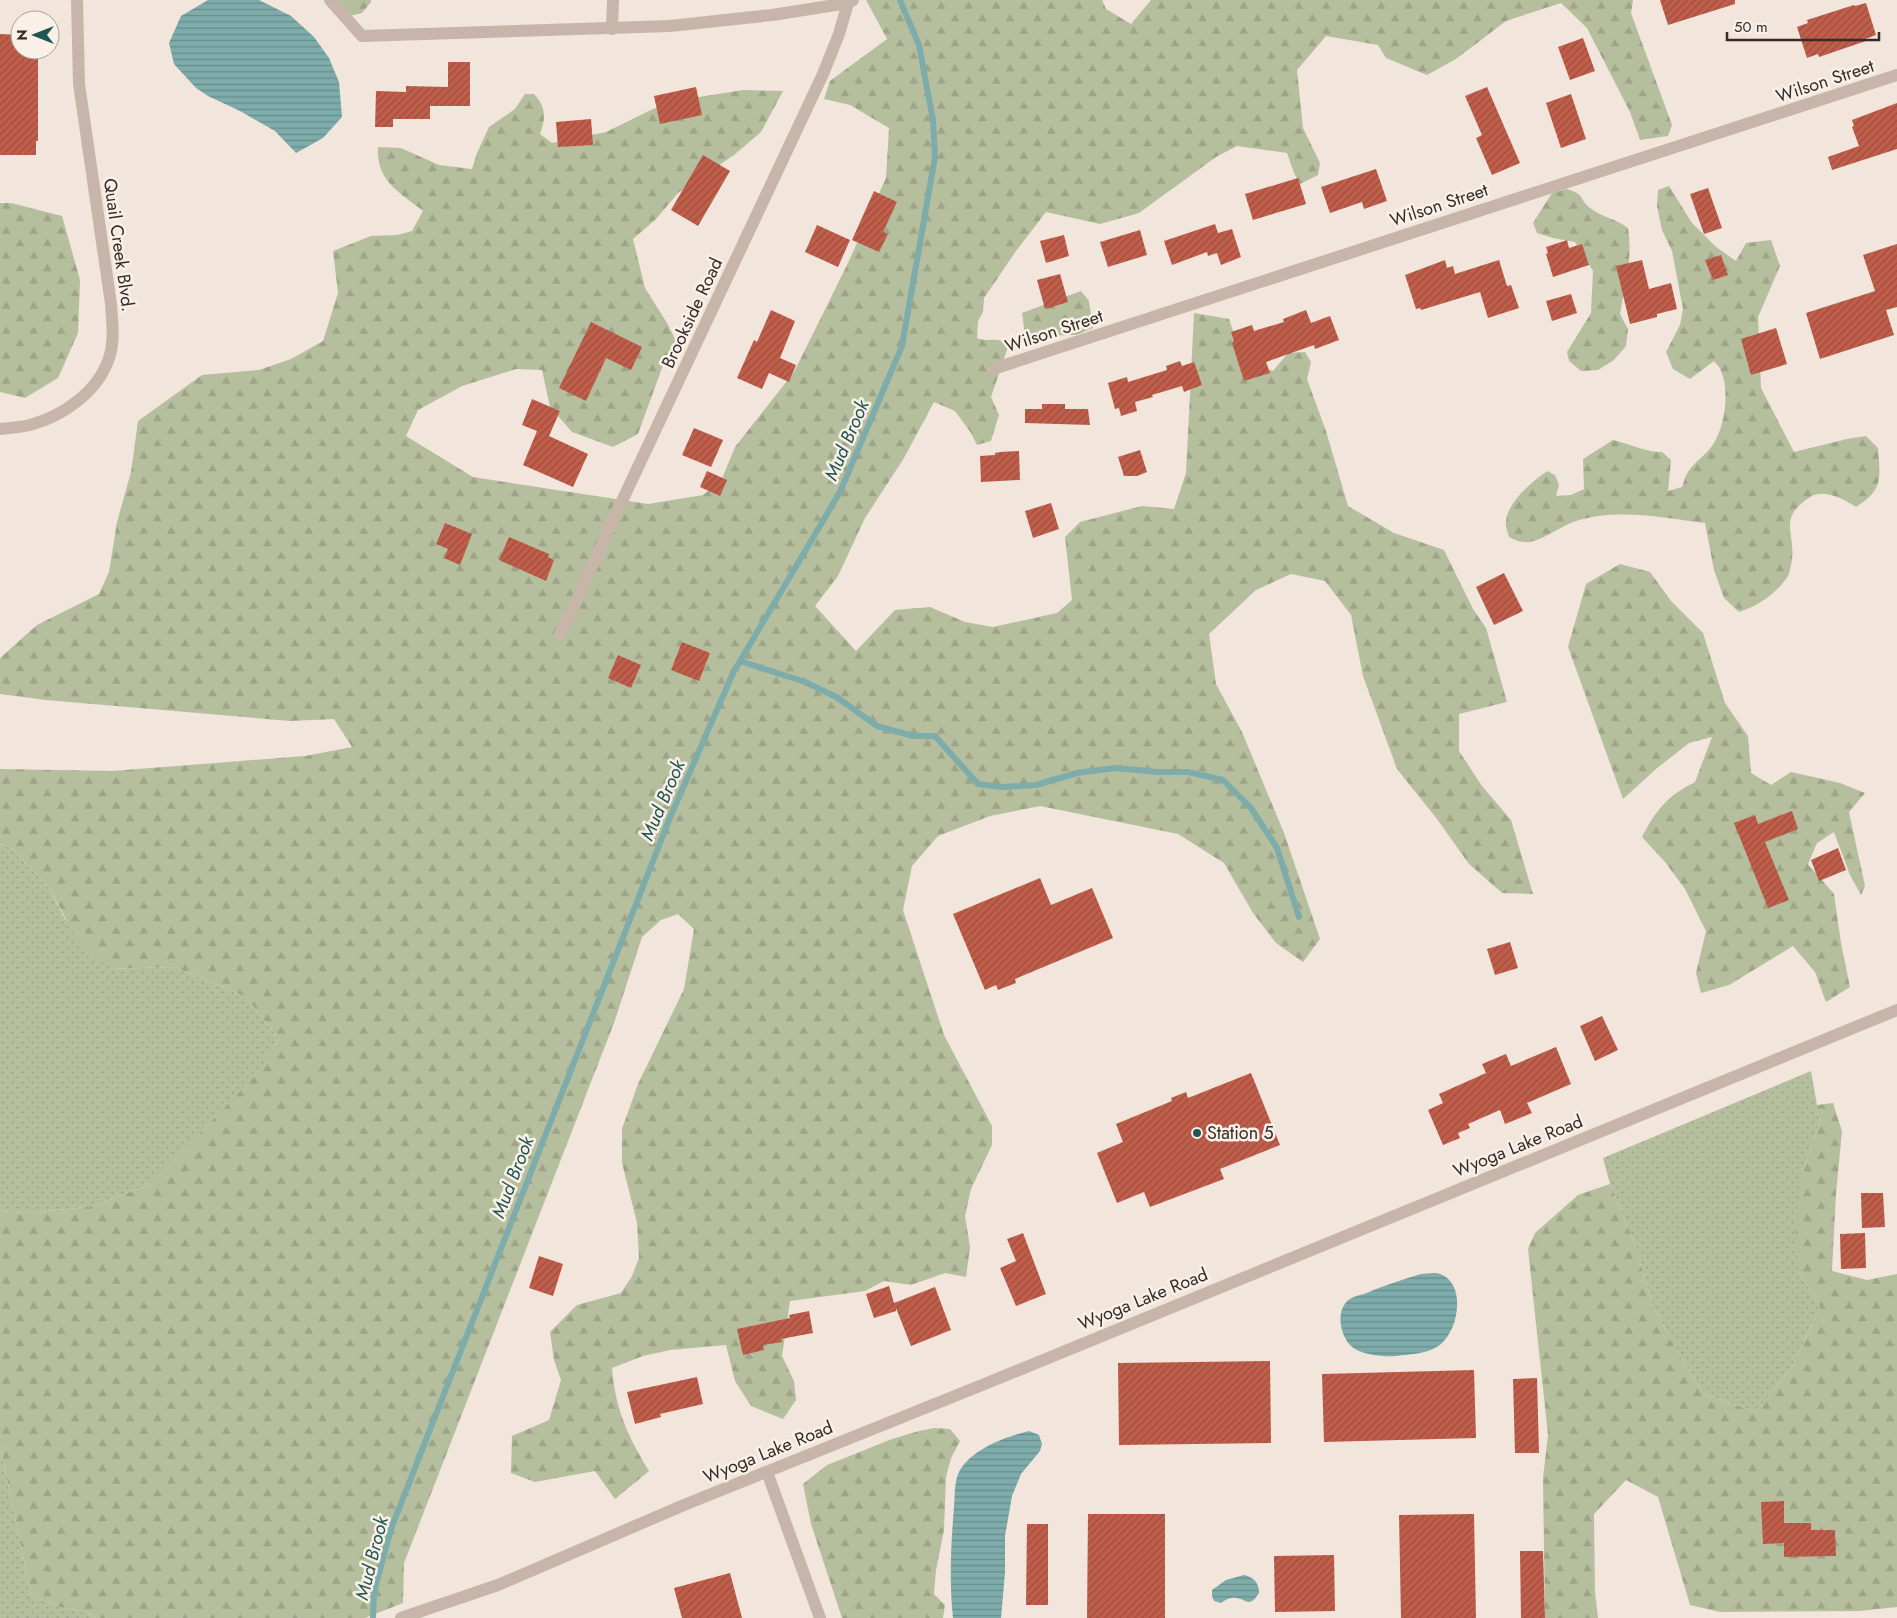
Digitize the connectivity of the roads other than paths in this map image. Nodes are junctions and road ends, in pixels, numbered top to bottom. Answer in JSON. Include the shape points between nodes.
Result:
{"nodes":[{"id":1,"x":77,"y":0,"type":"edge"},
{"id":2,"x":330,"y":0,"type":"edge"},
{"id":3,"x":613,"y":0,"type":"edge"},
{"id":4,"x":850,"y":1,"type":"edge"},
{"id":5,"x":612,"y":29,"type":"junction"},
{"id":6,"x":1897,"y":75,"type":"edge"},
{"id":7,"x":993,"y":369,"type":"dead end"},
{"id":8,"x":0,"y":429,"type":"edge"},
{"id":9,"x":560,"y":634,"type":"dead end"},
{"id":10,"x":1897,"y":1010,"type":"edge"},
{"id":11,"x":767,"y":1472,"type":"junction"},
{"id":12,"x":404,"y":1616,"type":"edge"},
{"id":13,"x":820,"y":1618,"type":"edge"}],
"edges":[{"from":1,"to":8,"type":"street","name":"Quail Creek Blvd.","via":[[79,84],[111,304],[110,357],[87,392],[71,406],[29,425]]},
{"from":2,"to":5,"type":"street","via":[[362,36]]},
{"from":3,"to":5,"type":"street"},
{"from":4,"to":5,"type":"street","via":[[772,15]]},
{"from":4,"to":9,"type":"street","name":"Brookside Road","via":[[823,74]]},
{"from":6,"to":7,"type":"street","name":"Wilson Street"},
{"from":10,"to":11,"type":"street","name":"Wyoga Lake Road"},
{"from":11,"to":12,"type":"street","name":"Wyoga Lake Road","via":[[498,1584]]},
{"from":11,"to":13,"type":"street"}]}
